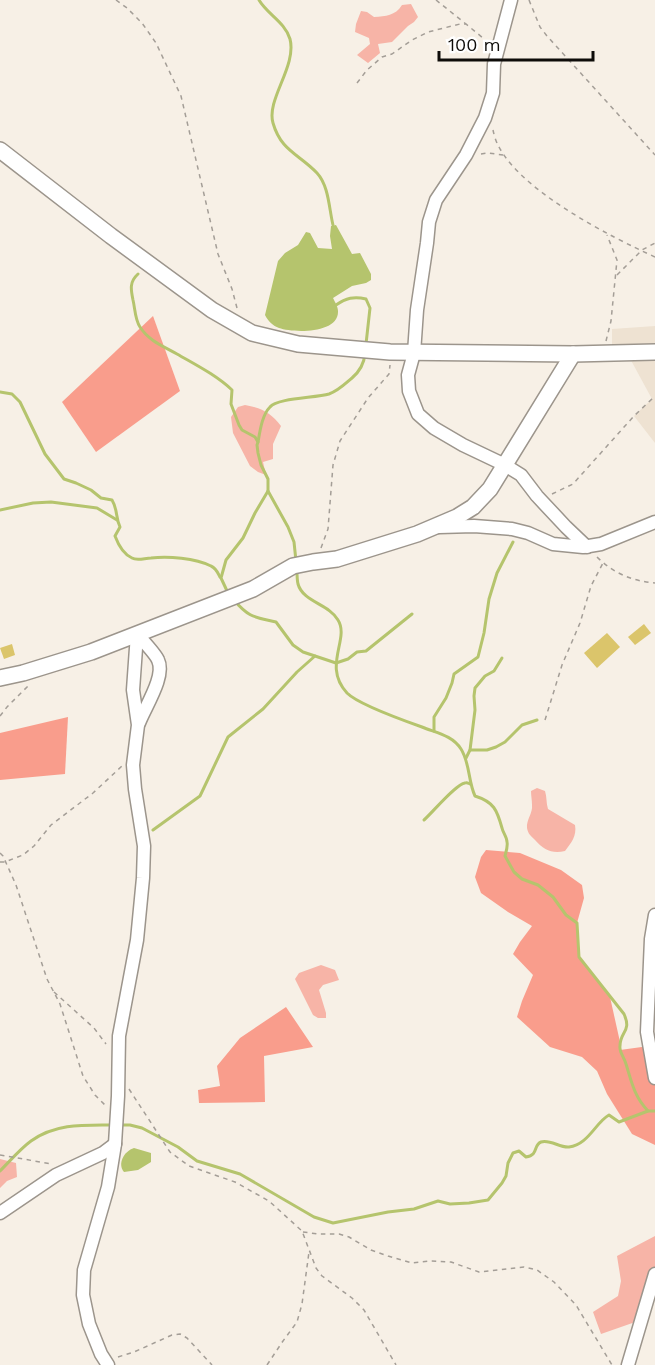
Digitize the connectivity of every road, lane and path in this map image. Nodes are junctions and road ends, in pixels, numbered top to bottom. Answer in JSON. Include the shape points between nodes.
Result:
{"nodes":[{"id":1,"x":116,"y":0,"type":"edge"},
{"id":2,"x":436,"y":0,"type":"edge"},
{"id":3,"x":511,"y":0,"type":"edge"},
{"id":4,"x":529,"y":0,"type":"edge"},
{"id":5,"x":466,"y":24,"type":"junction"},
{"id":6,"x":487,"y":45,"type":"dead end"},
{"id":7,"x":357,"y":83,"type":"dead end"},
{"id":8,"x":492,"y":127,"type":"dead end"},
{"id":9,"x":0,"y":150,"type":"edge"},
{"id":10,"x":655,"y":155,"type":"edge"},
{"id":11,"x":505,"y":156,"type":"junction"},
{"id":12,"x":463,"y":160,"type":"junction"},
{"id":13,"x":606,"y":232,"type":"junction"},
{"id":14,"x":655,"y":243,"type":"edge"},
{"id":15,"x":642,"y":250,"type":"junction"},
{"id":16,"x":655,"y":257,"type":"edge"},
{"id":17,"x":616,"y":277,"type":"junction"},
{"id":18,"x":238,"y":309,"type":"dead end"},
{"id":19,"x":390,"y":352,"type":"junction"},
{"id":20,"x":655,"y":352,"type":"edge"},
{"id":21,"x":414,"y":353,"type":"junction"},
{"id":22,"x":573,"y":354,"type":"junction"},
{"id":23,"x":603,"y":354,"type":"junction"},
{"id":24,"x":655,"y":396,"type":"edge"},
{"id":25,"x":505,"y":465,"type":"junction"},
{"id":26,"x":541,"y":500,"type":"junction"},
{"id":27,"x":655,"y":522,"type":"edge"},
{"id":28,"x":431,"y":528,"type":"junction"},
{"id":29,"x":587,"y":547,"type":"junction"},
{"id":30,"x":313,"y":562,"type":"junction"},
{"id":31,"x":603,"y":563,"type":"junction"},
{"id":32,"x":655,"y":583,"type":"edge"},
{"id":33,"x":137,"y":634,"type":"junction"},
{"id":34,"x":0,"y":678,"type":"edge"},
{"id":35,"x":31,"y":683,"type":"dead end"},
{"id":36,"x":0,"y":716,"type":"edge"},
{"id":37,"x":545,"y":720,"type":"dead end"},
{"id":38,"x":138,"y":725,"type":"junction"},
{"id":39,"x":135,"y":753,"type":"junction"},
{"id":40,"x":0,"y":853,"type":"edge"},
{"id":41,"x":0,"y":861,"type":"edge"},
{"id":42,"x":5,"y":862,"type":"junction"},
{"id":43,"x":655,"y":915,"type":"edge"},
{"id":44,"x":53,"y":992,"type":"junction"},
{"id":45,"x":106,"y":1044,"type":"dead end"},
{"id":46,"x":655,"y":1078,"type":"edge"},
{"id":47,"x":129,"y":1088,"type":"dead end"},
{"id":48,"x":117,"y":1118,"type":"junction"},
{"id":49,"x":115,"y":1144,"type":"junction"},
{"id":50,"x":0,"y":1155,"type":"edge"},
{"id":51,"x":72,"y":1167,"type":"junction"},
{"id":52,"x":0,"y":1213,"type":"edge"},
{"id":53,"x":302,"y":1232,"type":"junction"},
{"id":54,"x":309,"y":1251,"type":"junction"},
{"id":55,"x":655,"y":1274,"type":"edge"},
{"id":56,"x":106,"y":1363,"type":"edge"},
{"id":57,"x":212,"y":1365,"type":"edge"},
{"id":58,"x":267,"y":1365,"type":"edge"},
{"id":59,"x":396,"y":1365,"type":"edge"},
{"id":60,"x":612,"y":1365,"type":"edge"},
{"id":61,"x":628,"y":1365,"type":"edge"}],
"edges":[{"from":1,"to":18,"type":"path","via":[[142,23],[156,43],[182,96],[218,254]]},
{"from":2,"to":5,"type":"path"},
{"from":3,"to":12,"type":"street","via":[[494,64],[493,93]]},
{"from":4,"to":10,"type":"path","via":[[546,36]]},
{"from":5,"to":6,"type":"path"},
{"from":5,"to":7,"type":"path","via":[[411,40],[373,64]]},
{"from":8,"to":11,"type":"path"},
{"from":9,"to":19,"type":"street","via":[[111,236],[243,329],[298,344]]},
{"from":11,"to":12,"type":"path","via":[[488,153]]},
{"from":11,"to":13,"type":"path","via":[[547,197]]},
{"from":12,"to":21,"type":"street","via":[[436,200],[429,222]]},
{"from":13,"to":15,"type":"path"},
{"from":13,"to":17,"type":"path","via":[[617,260]]},
{"from":14,"to":15,"type":"path"},
{"from":15,"to":16,"type":"path"},
{"from":15,"to":17,"type":"path"},
{"from":17,"to":23,"type":"path"},
{"from":19,"to":21,"type":"street"},
{"from":19,"to":30,"type":"path","via":[[389,374],[340,441],[333,465],[328,529]]},
{"from":20,"to":23,"type":"street"},
{"from":21,"to":22,"type":"street"},
{"from":21,"to":25,"type":"street","via":[[408,375],[418,414],[463,445]]},
{"from":22,"to":23,"type":"street"},
{"from":22,"to":25,"type":"street"},
{"from":24,"to":26,"type":"path","via":[[573,484]]},
{"from":25,"to":26,"type":"street","via":[[521,475]]},
{"from":25,"to":28,"type":"street","via":[[473,507]]},
{"from":26,"to":29,"type":"street"},
{"from":27,"to":29,"type":"street"},
{"from":28,"to":29,"type":"street","via":[[512,529],[553,544]]},
{"from":28,"to":30,"type":"street","via":[[337,559]]},
{"from":29,"to":31,"type":"path"},
{"from":30,"to":33,"type":"street","via":[[293,566],[253,589]]},
{"from":31,"to":32,"type":"path","via":[[626,577]]},
{"from":31,"to":37,"type":"path","via":[[591,586]]},
{"from":33,"to":34,"type":"street","via":[[91,652]]},
{"from":33,"to":38,"type":"street","via":[[133,690]]},
{"from":33,"to":38,"type":"street","via":[[159,660],[158,683]]},
{"from":35,"to":36,"type":"path"},
{"from":38,"to":39,"type":"street"},
{"from":39,"to":42,"type":"path","via":[[111,778],[51,825],[34,846]]},
{"from":39,"to":48,"type":"street","via":[[135,789],[144,846],[143,878],[137,940],[119,1036]]},
{"from":40,"to":42,"type":"path"},
{"from":41,"to":42,"type":"path"},
{"from":42,"to":44,"type":"path"},
{"from":43,"to":46,"type":"street","via":[[646,1032]]},
{"from":44,"to":45,"type":"path","via":[[94,1028]]},
{"from":44,"to":48,"type":"path","via":[[83,1077]]},
{"from":47,"to":53,"type":"path","via":[[170,1152],[189,1166],[235,1182],[269,1201]]},
{"from":48,"to":49,"type":"street"},
{"from":49,"to":51,"type":"street"},
{"from":49,"to":56,"type":"street","via":[[108,1187],[84,1270],[83,1295],[89,1324]]},
{"from":50,"to":51,"type":"path"},
{"from":51,"to":52,"type":"street"},
{"from":53,"to":54,"type":"path"},
{"from":53,"to":60,"type":"path","via":[[339,1234],[371,1250],[412,1263],[451,1262],[479,1272],[524,1267],[537,1270],[576,1305]]},
{"from":54,"to":58,"type":"path","via":[[297,1322]]},
{"from":54,"to":59,"type":"path","via":[[322,1276],[364,1310]]},
{"from":55,"to":61,"type":"street"},
{"from":56,"to":57,"type":"path","via":[[180,1334]]}]}
